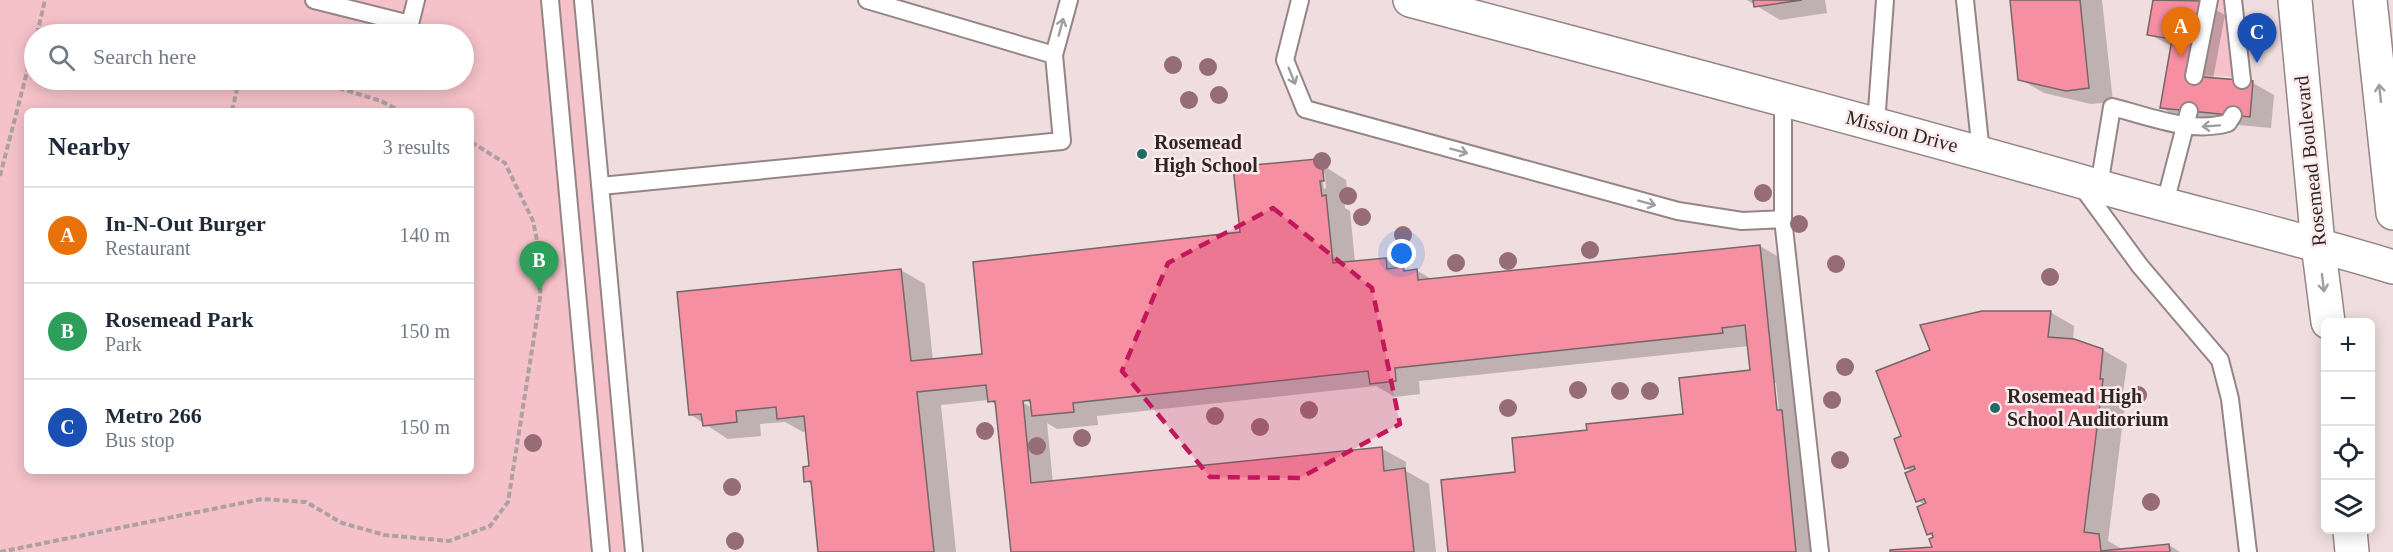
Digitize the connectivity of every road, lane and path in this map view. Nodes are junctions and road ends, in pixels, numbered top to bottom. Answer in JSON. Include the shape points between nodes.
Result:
{"nodes":[{"id":1,"x":45,"y":0,"type":"edge"},
{"id":2,"x":314,"y":0,"type":"edge"},
{"id":3,"x":416,"y":0,"type":"edge"},
{"id":4,"x":550,"y":0,"type":"edge"},
{"id":5,"x":583,"y":0,"type":"edge"},
{"id":6,"x":867,"y":0,"type":"edge"},
{"id":7,"x":1069,"y":0,"type":"edge"},
{"id":8,"x":1300,"y":0,"type":"edge"},
{"id":9,"x":1410,"y":0,"type":"edge"},
{"id":10,"x":1885,"y":0,"type":"edge"},
{"id":11,"x":1965,"y":0,"type":"edge"},
{"id":12,"x":2209,"y":0,"type":"edge"},
{"id":13,"x":2233,"y":0,"type":"edge"},
{"id":14,"x":2295,"y":0,"type":"edge"},
{"id":15,"x":2370,"y":0,"type":"edge"},
{"id":16,"x":39,"y":24,"type":"edge"},
{"id":17,"x":1054,"y":55,"type":"junction"},
{"id":18,"x":2194,"y":76,"type":"dead end"},
{"id":19,"x":2242,"y":80,"type":"dead end"},
{"id":20,"x":24,"y":84,"type":"edge"},
{"id":21,"x":237,"y":90,"type":"edge"},
{"id":22,"x":345,"y":90,"type":"edge"},
{"id":23,"x":1783,"y":99,"type":"junction"},
{"id":24,"x":233,"y":108,"type":"edge"},
{"id":25,"x":394,"y":108,"type":"edge"},
{"id":26,"x":2233,"y":115,"type":"dead end"},
{"id":27,"x":2186,"y":118,"type":"junction"},
{"id":28,"x":1876,"y":124,"type":"junction"},
{"id":29,"x":474,"y":144,"type":"edge"},
{"id":30,"x":1981,"y":153,"type":"junction"},
{"id":31,"x":0,"y":176,"type":"edge"},
{"id":32,"x":2088,"y":183,"type":"junction"},
{"id":33,"x":601,"y":186,"type":"junction"},
{"id":34,"x":2165,"y":203,"type":"junction"},
{"id":35,"x":2393,"y":213,"type":"edge"},
{"id":36,"x":1783,"y":219,"type":"junction"},
{"id":37,"x":2318,"y":244,"type":"junction"},
{"id":38,"x":2393,"y":267,"type":"edge"},
{"id":39,"x":2327,"y":318,"type":"edge"},
{"id":40,"x":2350,"y":534,"type":"edge"},
{"id":41,"x":0,"y":552,"type":"edge"},
{"id":42,"x":601,"y":552,"type":"edge"},
{"id":43,"x":634,"y":552,"type":"edge"},
{"id":44,"x":1820,"y":552,"type":"edge"},
{"id":45,"x":2248,"y":552,"type":"edge"},
{"id":46,"x":2352,"y":552,"type":"edge"}],
"edges":[{"from":1,"to":16,"type":"path"},
{"from":2,"to":3,"type":"lane","via":[[410,24]]},
{"from":4,"to":42,"type":"lane"},
{"from":5,"to":33,"type":"lane"},
{"from":6,"to":17,"type":"lane"},
{"from":17,"to":7,"type":"lane","one_way":true},
{"from":8,"to":36,"type":"lane","one_way":true,"via":[[1285,60],[1305,109],[1678,211],[1742,221]]},
{"from":9,"to":23,"type":"main road","name":"Mission Drive"},
{"from":10,"to":28,"type":"lane"},
{"from":11,"to":30,"type":"lane"},
{"from":12,"to":18,"type":"lane"},
{"from":13,"to":19,"type":"lane"},
{"from":14,"to":37,"type":"main road","name":"Rosemead Boulevard"},
{"from":35,"to":15,"type":"main road","one_way":true},
{"from":17,"to":33,"type":"lane","via":[[1062,141]]},
{"from":20,"to":31,"type":"path"},
{"from":21,"to":24,"type":"path"},
{"from":22,"to":25,"type":"path"},
{"from":23,"to":28,"type":"main road","name":"Mission Drive"},
{"from":23,"to":36,"type":"lane"},
{"from":26,"to":27,"type":"lane","one_way":true,"via":[[2228,123],[2212,128]]},
{"from":27,"to":32,"type":"lane","via":[[2112,107]]},
{"from":27,"to":34,"type":"lane"},
{"from":28,"to":30,"type":"main road","name":"Mission Drive"},
{"from":29,"to":41,"type":"path","via":[[505,163],[533,221],[541,260],[540,298],[508,502],[490,526],[449,541],[385,536],[342,523],[306,502],[262,499]]},
{"from":30,"to":32,"type":"main road","name":"Mission Drive"},
{"from":32,"to":34,"type":"main road","name":"Mission Drive"},
{"from":32,"to":45,"type":"lane","via":[[2140,266],[2220,360],[2230,399]]},
{"from":33,"to":43,"type":"lane"},
{"from":34,"to":37,"type":"main road","name":"Mission Drive"},
{"from":36,"to":44,"type":"lane"},
{"from":37,"to":38,"type":"main road","name":"Mission Drive"},
{"from":37,"to":39,"type":"main road","name":"Rosemead Boulevard","one_way":true},
{"from":40,"to":46,"type":"main road"}]}
